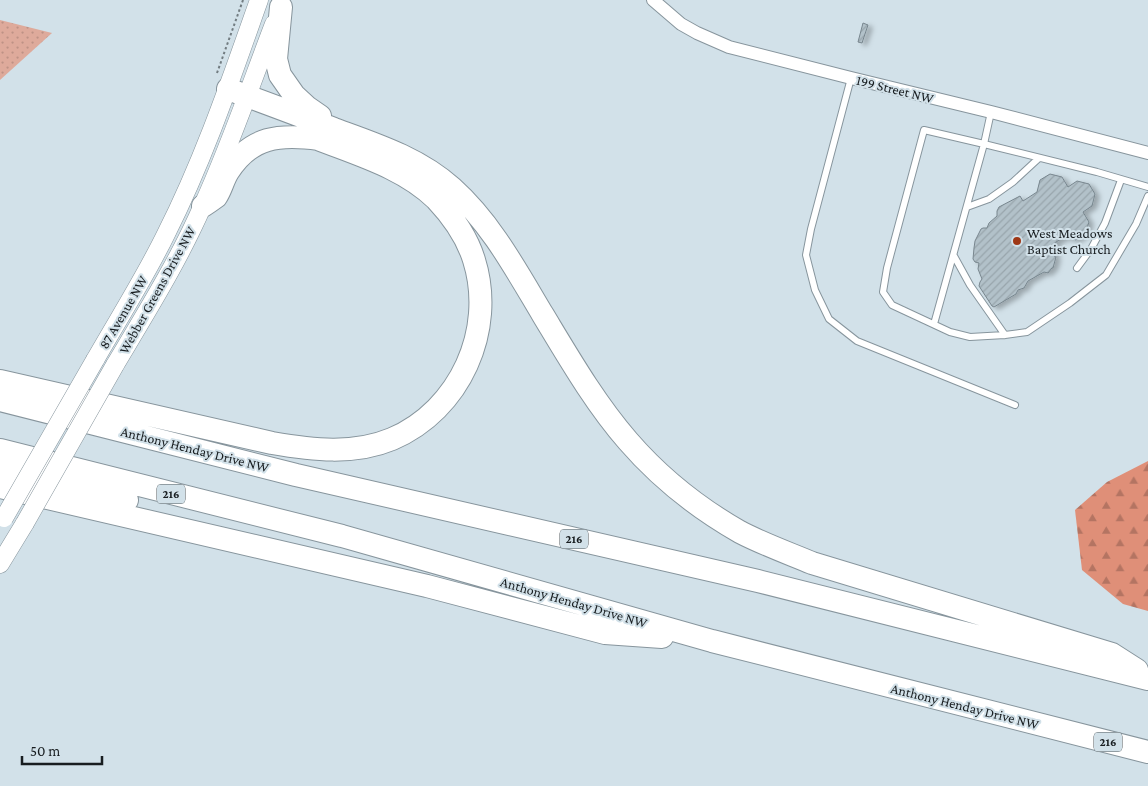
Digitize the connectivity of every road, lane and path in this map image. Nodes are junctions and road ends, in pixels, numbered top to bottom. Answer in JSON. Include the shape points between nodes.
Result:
{"nodes":[{"id":1,"x":243,"y":0,"type":"edge"},
{"id":2,"x":259,"y":0,"type":"edge"},
{"id":3,"x":653,"y":0,"type":"edge"},
{"id":4,"x":282,"y":3,"type":"edge"},
{"id":5,"x":851,"y":78,"type":"junction"},
{"id":6,"x":231,"y":95,"type":"junction"},
{"id":7,"x":991,"y":112,"type":"junction"},
{"id":8,"x":356,"y":137,"type":"junction"},
{"id":9,"x":319,"y":139,"type":"junction"},
{"id":10,"x":984,"y":144,"type":"junction"},
{"id":11,"x":1148,"y":153,"type":"edge"},
{"id":12,"x":1038,"y":158,"type":"junction"},
{"id":13,"x":1121,"y":180,"type":"junction"},
{"id":14,"x":1148,"y":187,"type":"edge"},
{"id":15,"x":1148,"y":196,"type":"edge"},
{"id":16,"x":203,"y":206,"type":"junction"},
{"id":17,"x":967,"y":207,"type":"junction"},
{"id":18,"x":954,"y":256,"type":"junction"},
{"id":19,"x":1077,"y":268,"type":"dead end"},
{"id":20,"x":934,"y":324,"type":"junction"},
{"id":21,"x":1005,"y":335,"type":"junction"},
{"id":22,"x":0,"y":381,"type":"edge"},
{"id":23,"x":0,"y":400,"type":"edge"},
{"id":24,"x":1015,"y":405,"type":"dead end"},
{"id":25,"x":0,"y":450,"type":"edge"},
{"id":26,"x":0,"y":471,"type":"edge"},
{"id":27,"x":0,"y":487,"type":"edge"},
{"id":28,"x":2,"y":521,"type":"edge"},
{"id":29,"x":342,"y":536,"type":"junction"},
{"id":30,"x":0,"y":564,"type":"edge"},
{"id":31,"x":712,"y":641,"type":"junction"},
{"id":32,"x":1148,"y":678,"type":"edge"},
{"id":33,"x":1148,"y":752,"type":"edge"}],
"edges":[{"from":1,"to":6,"type":"path"},
{"from":2,"to":6,"type":"main road","name":"Webber Greens Drive NW"},
{"from":3,"to":5,"type":"street","name":"199 Street NW","via":[[681,24],[713,40]]},
{"from":4,"to":6,"type":"main road","name":"Webber Greens Drive NW"},
{"from":4,"to":8,"type":"highway","via":[[276,59],[280,75],[307,107]]},
{"from":5,"to":7,"type":"street","name":"199 Street NW"},
{"from":5,"to":24,"type":"lane","via":[[806,255],[815,290],[829,319],[857,341]]},
{"from":6,"to":8,"type":"highway"},
{"from":6,"to":9,"type":"highway"},
{"from":6,"to":16,"type":"main road","name":"Webber Greens Drive NW"},
{"from":6,"to":28,"type":"main road","name":"87 Avenue NW","bridge":true,"via":[[166,235]]},
{"from":7,"to":10,"type":"lane"},
{"from":7,"to":11,"type":"street","name":"199 Street NW"},
{"from":8,"to":32,"type":"highway","via":[[427,169],[471,207],[490,230],[571,362],[612,421],[656,470],[698,505],[742,533],[795,556],[1112,654]]},
{"from":9,"to":16,"type":"highway","via":[[278,137],[253,146],[235,161],[216,196]]},
{"from":9,"to":22,"type":"highway","via":[[388,167],[425,190],[453,219],[474,259],[480,291],[480,320],[472,354],[446,400],[420,423],[391,439],[360,448],[306,449]]},
{"from":10,"to":12,"type":"lane"},
{"from":10,"to":17,"type":"lane"},
{"from":10,"to":20,"type":"lane","via":[[924,130],[883,292],[892,305]]},
{"from":12,"to":13,"type":"lane"},
{"from":12,"to":17,"type":"lane","via":[[989,199]]},
{"from":13,"to":14,"type":"lane"},
{"from":13,"to":19,"type":"lane","via":[[1105,223]]},
{"from":15,"to":21,"type":"lane","via":[[1136,224],[1106,275],[1027,332]]},
{"from":16,"to":30,"type":"main road","name":"Webber Greens Drive NW","bridge":true,"via":[[160,287]]},
{"from":17,"to":18,"type":"lane"},
{"from":18,"to":20,"type":"lane"},
{"from":18,"to":21,"type":"lane"},
{"from":20,"to":21,"type":"lane","via":[[970,337]]},
{"from":23,"to":32,"type":"highway","name":"Anthony Henday Drive NW","number":"216","via":[[296,475],[758,581]]},
{"from":25,"to":29,"type":"highway","name":"Anthony Henday Drive NW","number":"216"},
{"from":26,"to":29,"type":"highway","via":[[244,528]]},
{"from":27,"to":31,"type":"highway","via":[[427,586],[605,632]]},
{"from":29,"to":31,"type":"highway","name":"Anthony Henday Drive NW","number":"216"},
{"from":31,"to":33,"type":"highway","name":"Anthony Henday Drive NW","number":"216"}]}
